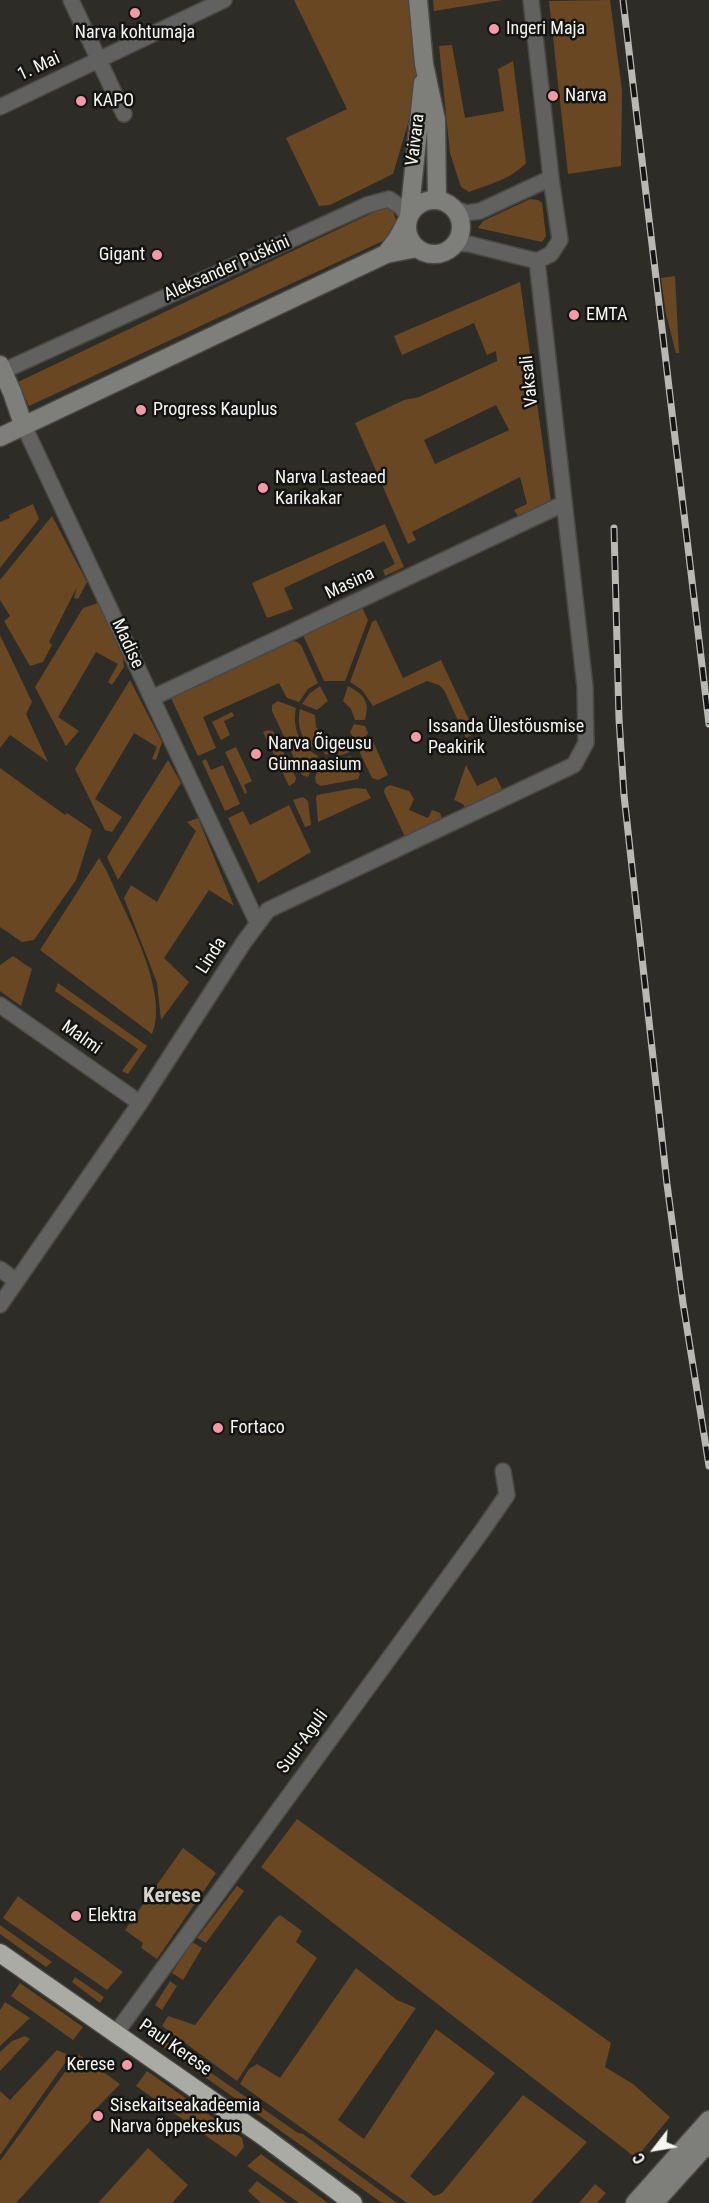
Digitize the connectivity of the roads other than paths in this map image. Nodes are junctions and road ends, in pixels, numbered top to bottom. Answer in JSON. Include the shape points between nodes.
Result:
{"nodes":[{"id":1,"x":71,"y":0,"type":"edge"},
{"id":2,"x":224,"y":0,"type":"edge"},
{"id":3,"x":418,"y":0,"type":"edge"},
{"id":4,"x":531,"y":0,"type":"edge"},
{"id":5,"x":100,"y":60,"type":"junction"},
{"id":6,"x":424,"y":64,"type":"junction"},
{"id":7,"x":0,"y":107,"type":"edge"},
{"id":8,"x":124,"y":114,"type":"dead end"},
{"id":9,"x":551,"y":178,"type":"junction"},
{"id":10,"x":445,"y":204,"type":"junction"},
{"id":11,"x":408,"y":217,"type":"junction"},
{"id":12,"x":456,"y":243,"type":"junction"},
{"id":13,"x":417,"y":248,"type":"junction"},
{"id":14,"x":386,"y":254,"type":"junction"},
{"id":15,"x":537,"y":261,"type":"junction"},
{"id":16,"x":1,"y":368,"type":"edge"},
{"id":17,"x":23,"y":424,"type":"junction"},
{"id":18,"x":0,"y":436,"type":"edge"},
{"id":19,"x":563,"y":504,"type":"junction"},
{"id":20,"x":152,"y":698,"type":"junction"},
{"id":21,"x":574,"y":765,"type":"joint"},
{"id":22,"x":257,"y":922,"type":"junction"},
{"id":23,"x":0,"y":1005,"type":"edge"},
{"id":24,"x":140,"y":1103,"type":"junction"},
{"id":25,"x":0,"y":1269,"type":"edge"},
{"id":26,"x":16,"y":1281,"type":"junction"},
{"id":27,"x":0,"y":1305,"type":"edge"},
{"id":28,"x":503,"y":1471,"type":"dead end"},
{"id":29,"x":2,"y":1959,"type":"edge"},
{"id":30,"x":116,"y":2033,"type":"junction"},
{"id":31,"x":709,"y":2120,"type":"edge"},
{"id":32,"x":704,"y":2140,"type":"edge"},
{"id":33,"x":353,"y":2203,"type":"edge"},
{"id":34,"x":635,"y":2203,"type":"edge"},
{"id":35,"x":654,"y":2203,"type":"edge"}],
"edges":[{"from":1,"to":5,"type":"street"},
{"from":2,"to":5,"type":"street","name":"1. Mai"},
{"from":3,"to":6,"type":"street","name":"Vaivara"},
{"from":4,"to":9,"type":"street"},
{"from":5,"to":7,"type":"street","name":"1. Mai"},
{"from":5,"to":8,"type":"street"},
{"from":6,"to":10,"type":"street","name":"Vaivara","via":[[436,120]]},
{"from":6,"to":11,"type":"street","name":"Vaivara"},
{"from":9,"to":10,"type":"street","via":[[480,211],[466,213]]},
{"from":9,"to":15,"type":"street","via":[[560,240],[551,254]]},
{"from":10,"to":11,"type":"street","via":[[420,204]]},
{"from":10,"to":12,"type":"street","via":[[459,216]]},
{"from":11,"to":13,"type":"street","via":[[407,234]]},
{"from":11,"to":14,"type":"street"},
{"from":11,"to":16,"type":"street","name":"Aleksander Puškini","via":[[389,200],[367,205]]},
{"from":12,"to":13,"type":"street","via":[[438,254]]},
{"from":12,"to":15,"type":"street"},
{"from":13,"to":14,"type":"street"},
{"from":14,"to":17,"type":"street"},
{"from":15,"to":19,"type":"street","name":"Vaksali"},
{"from":16,"to":17,"type":"street","name":"Madise"},
{"from":17,"to":18,"type":"street"},
{"from":17,"to":20,"type":"street","name":"Madise"},
{"from":19,"to":20,"type":"street","name":"Masina"},
{"from":19,"to":21,"type":"street","name":"Vaksali","via":[[585,687],[586,743]]},
{"from":20,"to":22,"type":"street","name":"Madise"},
{"from":21,"to":22,"type":"street","name":"Linda","via":[[274,906]]},
{"from":22,"to":24,"type":"street","name":"Linda"},
{"from":23,"to":24,"type":"street","name":"Malmi"},
{"from":24,"to":26,"type":"street","name":"Linda"},
{"from":25,"to":26,"type":"street"},
{"from":26,"to":27,"type":"street","name":"Linda"},
{"from":28,"to":30,"type":"street","name":"Suur-Aguli","via":[[507,1495],[482,1532]]},
{"from":29,"to":30,"type":"highway","name":"Paul Kerese"},
{"from":30,"to":33,"type":"highway","name":"Paul Kerese"},
{"from":31,"to":32,"type":"street"},
{"from":32,"to":34,"type":"street"},
{"from":32,"to":35,"type":"street"}]}
